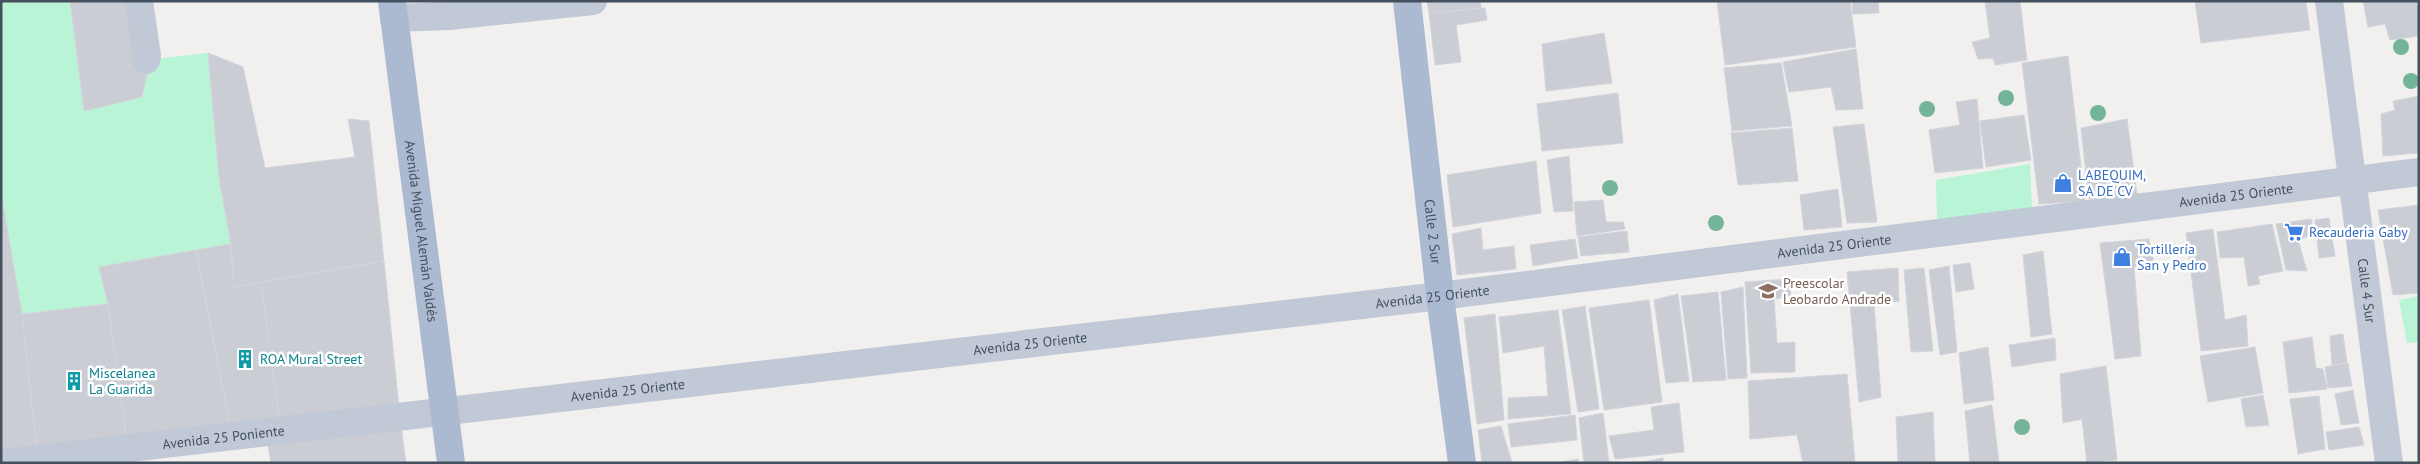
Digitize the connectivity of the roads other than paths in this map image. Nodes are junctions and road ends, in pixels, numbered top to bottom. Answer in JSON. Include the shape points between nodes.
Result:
{"nodes":[{"id":1,"x":139,"y":1,"type":"edge"},
{"id":2,"x":593,"y":1,"type":"edge"},
{"id":3,"x":1406,"y":1,"type":"edge"},
{"id":4,"x":2329,"y":1,"type":"edge"},
{"id":5,"x":393,"y":10,"type":"edge"},
{"id":6,"x":146,"y":60,"type":"dead end"},
{"id":7,"x":2419,"y":172,"type":"edge"},
{"id":8,"x":2353,"y":180,"type":"junction"},
{"id":9,"x":1440,"y":296,"type":"junction"},
{"id":10,"x":445,"y":412,"type":"junction"},
{"id":11,"x":1,"y":463,"type":"edge"},
{"id":12,"x":451,"y":463,"type":"edge"},
{"id":13,"x":1462,"y":463,"type":"edge"},
{"id":14,"x":2389,"y":463,"type":"edge"}],
"edges":[{"from":1,"to":6,"type":"street"},
{"from":2,"to":5,"type":"street","via":[[449,16]]},
{"from":3,"to":9,"type":"main road","name":"Calle 2 Sur"},
{"from":4,"to":8,"type":"street","name":"Calle 4 Sur"},
{"from":5,"to":10,"type":"main road","name":"Avenida Miguel Alemán Valdés"},
{"from":7,"to":8,"type":"street","name":"Avenida 25 Oriente"},
{"from":8,"to":9,"type":"street","name":"Avenida 25 Oriente"},
{"from":8,"to":14,"type":"street","name":"Calle 4 Sur"},
{"from":9,"to":10,"type":"street","name":"Avenida 25 Oriente"},
{"from":9,"to":13,"type":"main road","name":"Calle 2 Sur"},
{"from":10,"to":11,"type":"street","name":"Avenida 25 Poniente"},
{"from":10,"to":12,"type":"main road","name":"Avenida Miguel Alemán Valdés"}]}
